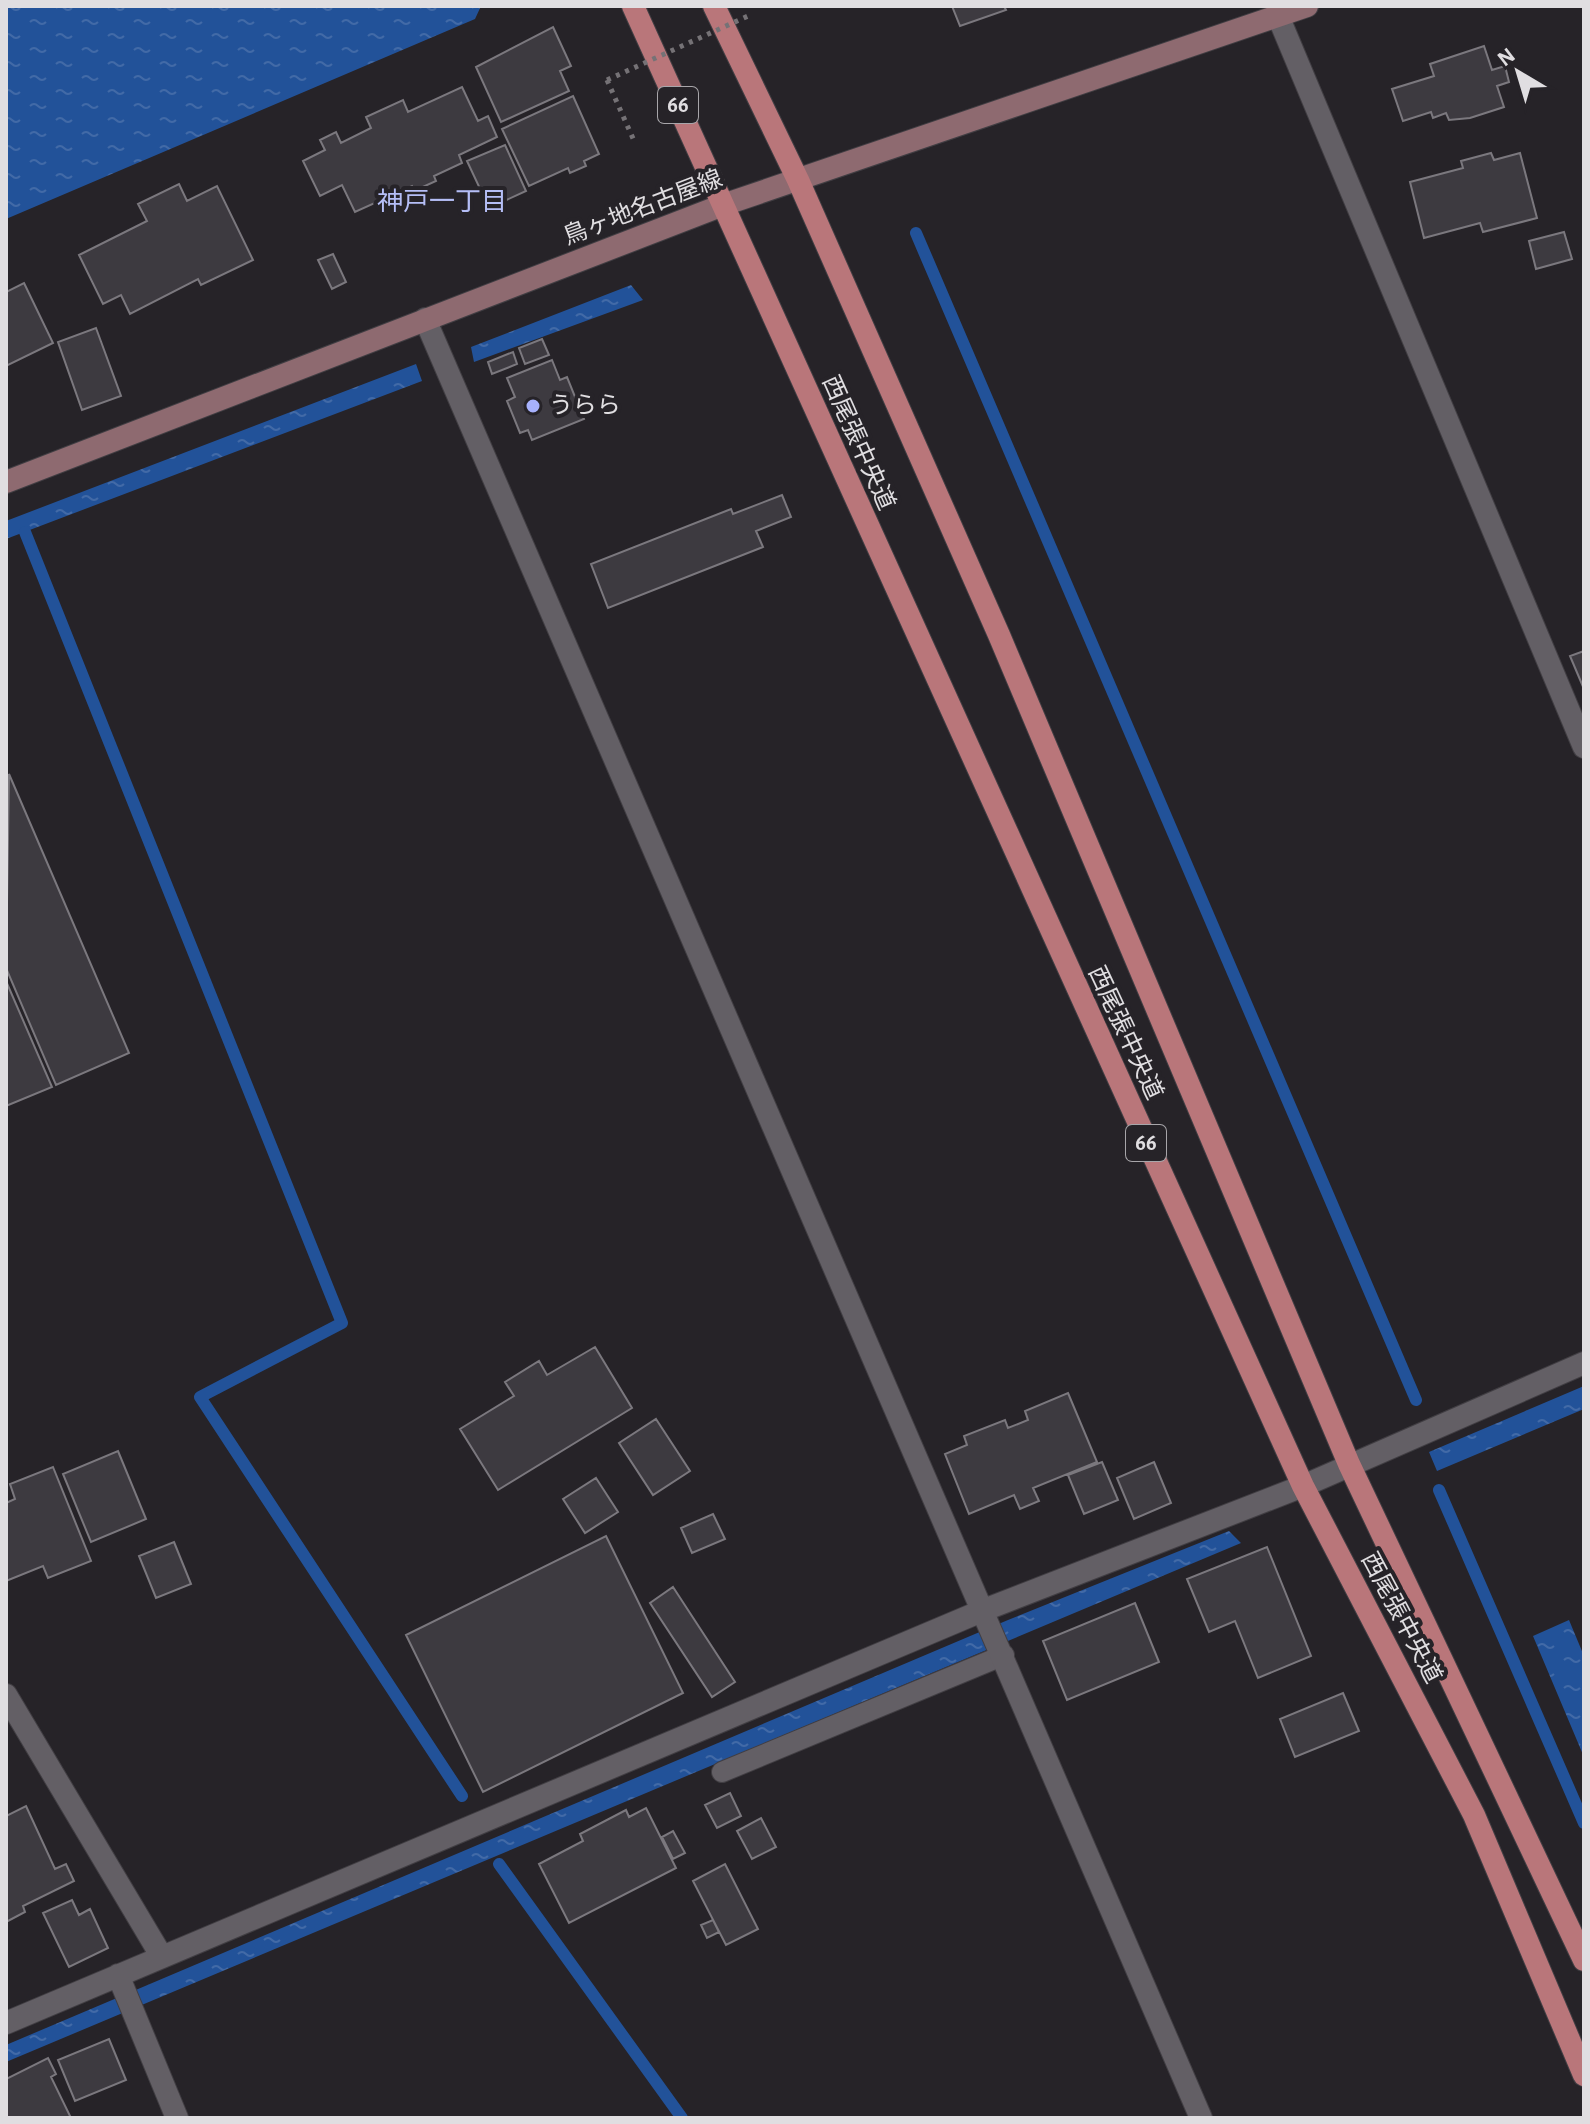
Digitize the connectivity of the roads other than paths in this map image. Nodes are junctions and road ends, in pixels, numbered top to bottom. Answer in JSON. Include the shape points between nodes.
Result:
{"nodes":[{"id":1,"x":633,"y":6,"type":"edge"},
{"id":2,"x":714,"y":6,"type":"edge"},
{"id":3,"x":1307,"y":6,"type":"edge"},
{"id":4,"x":1278,"y":16,"type":"junction"},
{"id":5,"x":798,"y":180,"type":"junction"},
{"id":6,"x":723,"y":205,"type":"junction"},
{"id":7,"x":425,"y":319,"type":"junction"},
{"id":8,"x":6,"y":482,"type":"edge"},
{"id":9,"x":1584,"y":747,"type":"edge"},
{"id":10,"x":1584,"y":1363,"type":"edge"},
{"id":11,"x":1349,"y":1464,"type":"junction"},
{"id":12,"x":1303,"y":1486,"type":"junction"},
{"id":13,"x":986,"y":1615,"type":"junction"},
{"id":14,"x":1003,"y":1652,"type":"junction"},
{"id":15,"x":6,"y":1695,"type":"edge"},
{"id":16,"x":722,"y":1772,"type":"dead end"},
{"id":17,"x":162,"y":1957,"type":"junction"},
{"id":18,"x":1584,"y":1960,"type":"edge"},
{"id":19,"x":121,"y":1983,"type":"junction"},
{"id":20,"x":6,"y":2023,"type":"edge"},
{"id":21,"x":1584,"y":2075,"type":"edge"},
{"id":22,"x":177,"y":2118,"type":"edge"},
{"id":23,"x":1201,"y":2118,"type":"edge"}],
"edges":[{"from":1,"to":6,"type":"main road","name":"西尾張中央道","number":"66"},
{"from":2,"to":5,"type":"main road","name":"西尾張中央道"},
{"from":3,"to":4,"type":"main road","name":"鳥ヶ地名古屋線"},
{"from":4,"to":5,"type":"main road","name":"鳥ヶ地名古屋線"},
{"from":4,"to":9,"type":"street"},
{"from":5,"to":6,"type":"main road","name":"鳥ヶ地名古屋線"},
{"from":5,"to":11,"type":"main road","name":"西尾張中央道","via":[[1005,650]]},
{"from":6,"to":7,"type":"main road","name":"鳥ヶ地名古屋線"},
{"from":6,"to":12,"type":"main road","name":"西尾張中央道","number":"66"},
{"from":7,"to":8,"type":"main road","name":"鳥ヶ地名古屋線"},
{"from":7,"to":13,"type":"street"},
{"from":10,"to":11,"type":"street"},
{"from":11,"to":12,"type":"street"},
{"from":11,"to":18,"type":"main road","name":"西尾張中央道"},
{"from":12,"to":13,"type":"street"},
{"from":12,"to":21,"type":"main road","name":"西尾張中央道","number":"66","via":[[1474,1815]]},
{"from":13,"to":14,"type":"street"},
{"from":13,"to":17,"type":"street"},
{"from":14,"to":16,"type":"lane"},
{"from":14,"to":23,"type":"street"},
{"from":15,"to":17,"type":"street"},
{"from":17,"to":19,"type":"street"},
{"from":19,"to":20,"type":"street"},
{"from":19,"to":22,"type":"street"}]}
